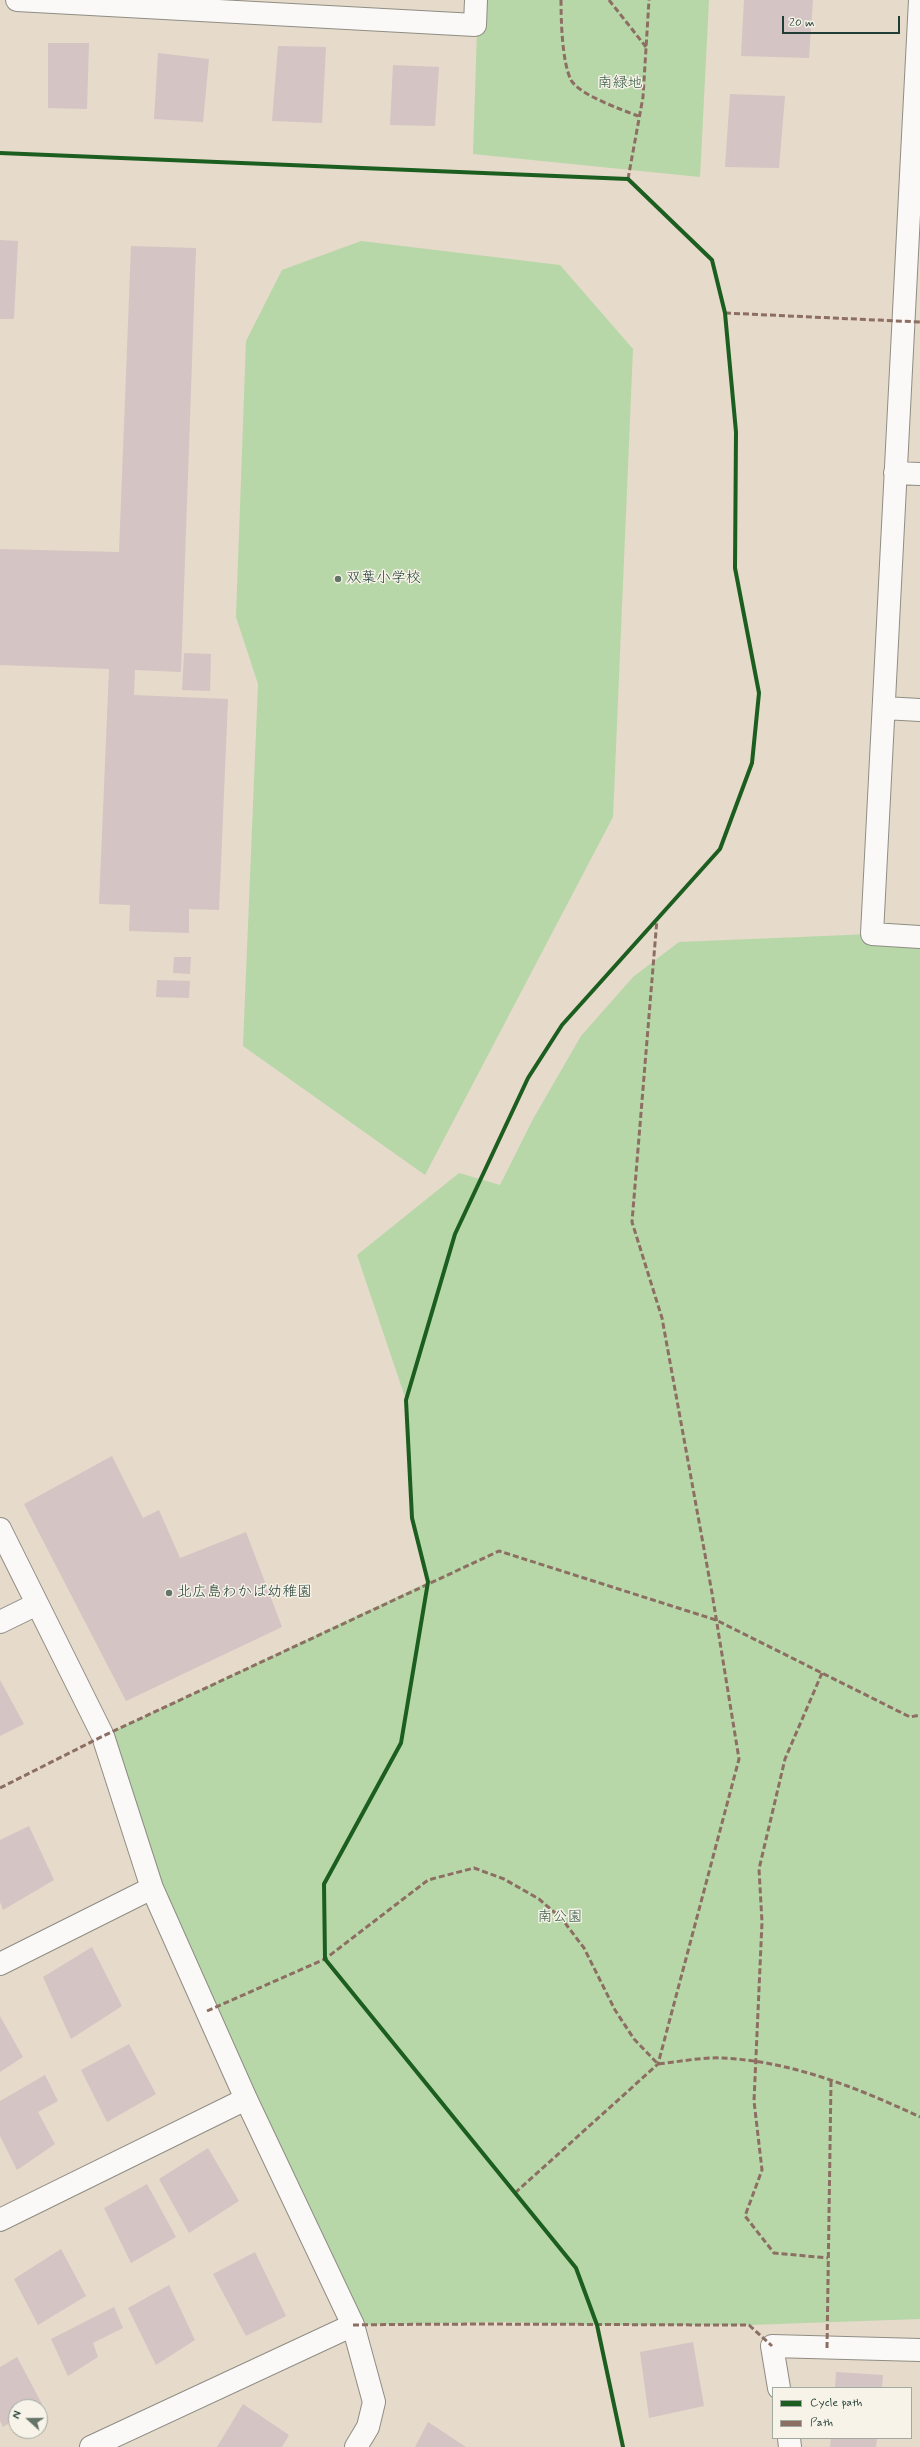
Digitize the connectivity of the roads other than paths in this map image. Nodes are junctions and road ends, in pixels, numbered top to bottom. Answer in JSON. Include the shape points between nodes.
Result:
{"nodes":[{"id":1,"x":17,"y":0,"type":"edge"},
{"id":2,"x":476,"y":0,"type":"edge"},
{"id":3,"x":920,"y":0,"type":"edge"},
{"id":4,"x":895,"y":473,"type":"junction"},
{"id":5,"x":920,"y":474,"type":"edge"},
{"id":6,"x":884,"y":708,"type":"junction"},
{"id":7,"x":920,"y":710,"type":"edge"},
{"id":8,"x":920,"y":937,"type":"edge"},
{"id":9,"x":0,"y":1529,"type":"edge"},
{"id":10,"x":36,"y":1604,"type":"junction"},
{"id":11,"x":0,"y":1622,"type":"edge"},
{"id":12,"x":152,"y":1888,"type":"junction"},
{"id":13,"x":0,"y":1964,"type":"edge"},
{"id":14,"x":246,"y":2099,"type":"junction"},
{"id":15,"x":0,"y":2220,"type":"edge"},
{"id":16,"x":353,"y":2325,"type":"junction"},
{"id":17,"x":920,"y":2350,"type":"edge"},
{"id":18,"x":779,"y":2387,"type":"edge"},
{"id":19,"x":91,"y":2447,"type":"edge"},
{"id":20,"x":356,"y":2447,"type":"edge"}],
"edges":[{"from":1,"to":2,"type":"street","via":[[475,25]]},
{"from":3,"to":4,"type":"street"},
{"from":4,"to":5,"type":"street"},
{"from":4,"to":6,"type":"street"},
{"from":6,"to":7,"type":"street"},
{"from":6,"to":8,"type":"street","via":[[872,934]]},
{"from":9,"to":10,"type":"street"},
{"from":10,"to":11,"type":"street"},
{"from":10,"to":12,"type":"street","via":[[103,1736]]},
{"from":12,"to":13,"type":"street"},
{"from":12,"to":14,"type":"street"},
{"from":14,"to":15,"type":"street"},
{"from":14,"to":16,"type":"street"},
{"from":16,"to":19,"type":"street"},
{"from":16,"to":20,"type":"street","via":[[374,2402],[368,2427]]},
{"from":17,"to":18,"type":"street","via":[[772,2346]]}]}
